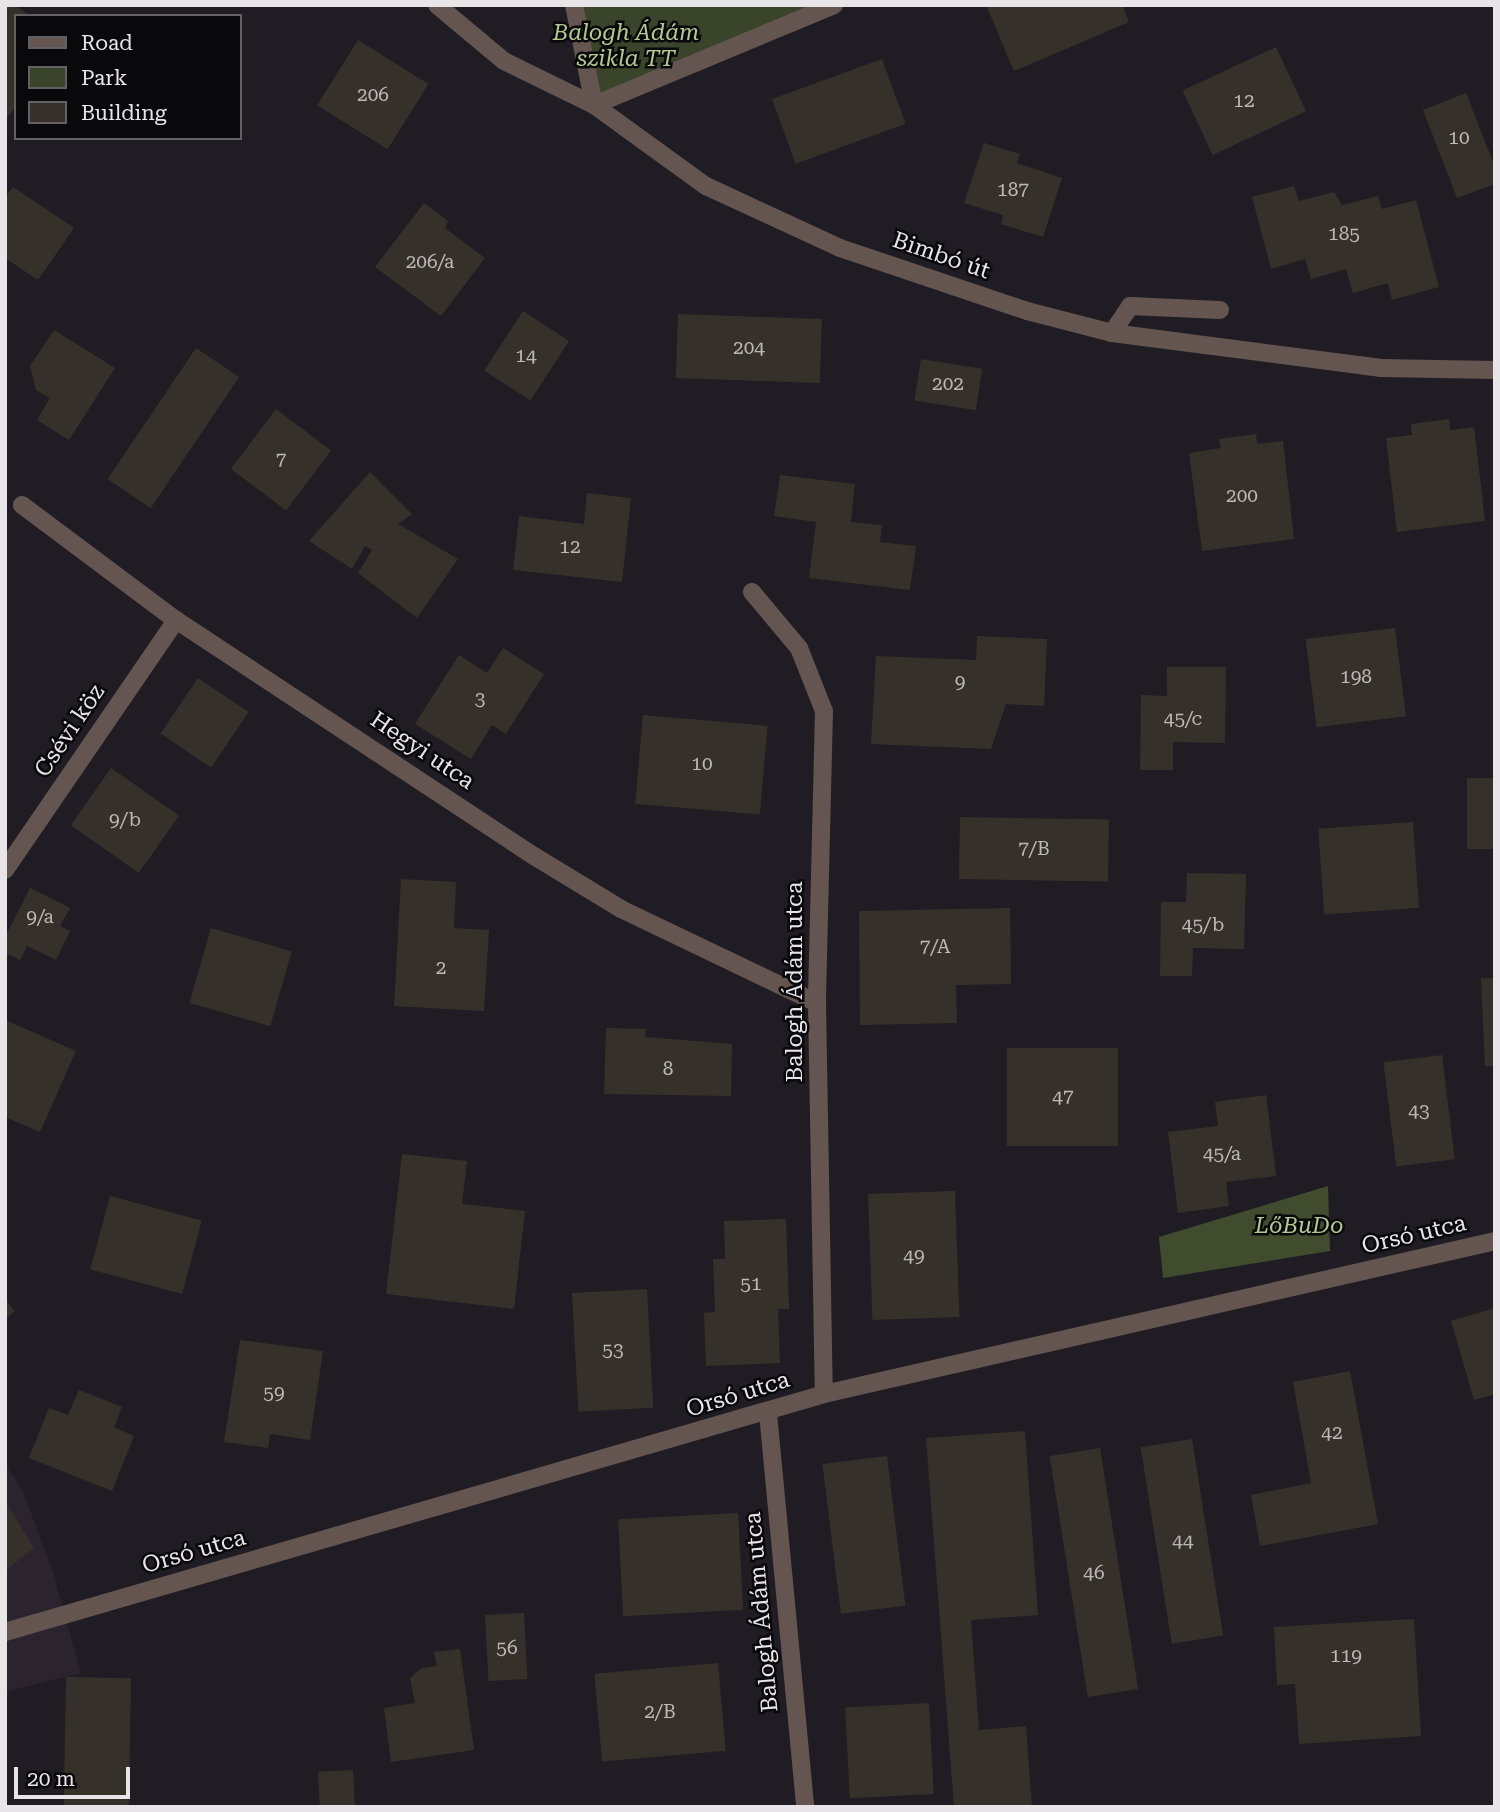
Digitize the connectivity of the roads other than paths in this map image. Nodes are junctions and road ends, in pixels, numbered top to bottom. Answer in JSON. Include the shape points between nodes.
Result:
{"nodes":[{"id":1,"x":437,"y":5,"type":"edge"},
{"id":2,"x":574,"y":5,"type":"edge"},
{"id":3,"x":834,"y":5,"type":"edge"},
{"id":4,"x":594,"y":105,"type":"junction"},
{"id":5,"x":1220,"y":310,"type":"dead end"},
{"id":6,"x":1112,"y":333,"type":"junction"},
{"id":7,"x":1495,"y":370,"type":"edge"},
{"id":8,"x":22,"y":505,"type":"dead end"},
{"id":9,"x":752,"y":593,"type":"dead end"},
{"id":10,"x":176,"y":620,"type":"junction"},
{"id":11,"x":5,"y":870,"type":"edge"},
{"id":12,"x":817,"y":1003,"type":"junction"},
{"id":13,"x":1495,"y":1241,"type":"edge"},
{"id":14,"x":824,"y":1394,"type":"junction"},
{"id":15,"x":768,"y":1413,"type":"junction"},
{"id":16,"x":5,"y":1632,"type":"edge"},
{"id":17,"x":805,"y":1807,"type":"edge"}],
"edges":[{"from":1,"to":4,"type":"street","name":"Bimbó út","via":[[504,61]]},
{"from":2,"to":4,"type":"street"},
{"from":3,"to":4,"type":"street"},
{"from":4,"to":6,"type":"street","name":"Bimbó út","via":[[706,186],[840,248],[1027,311]]},
{"from":5,"to":6,"type":"street","via":[[1130,306]]},
{"from":6,"to":7,"type":"street","name":"Bimbó út","via":[[1380,368]]},
{"from":8,"to":10,"type":"street","name":"Hegyi utca"},
{"from":9,"to":12,"type":"street","name":"Balogh Ádám utca","via":[[799,648],[824,711]]},
{"from":10,"to":11,"type":"street","name":"Csévi köz"},
{"from":10,"to":12,"type":"street","name":"Hegyi utca","via":[[621,909]]},
{"from":12,"to":14,"type":"street","name":"Balogh Ádám utca"},
{"from":13,"to":14,"type":"street","name":"Orsó utca"},
{"from":14,"to":15,"type":"street","name":"Orsó utca"},
{"from":15,"to":16,"type":"street","name":"Orsó utca"},
{"from":15,"to":17,"type":"street","name":"Balogh Ádám utca"}]}
